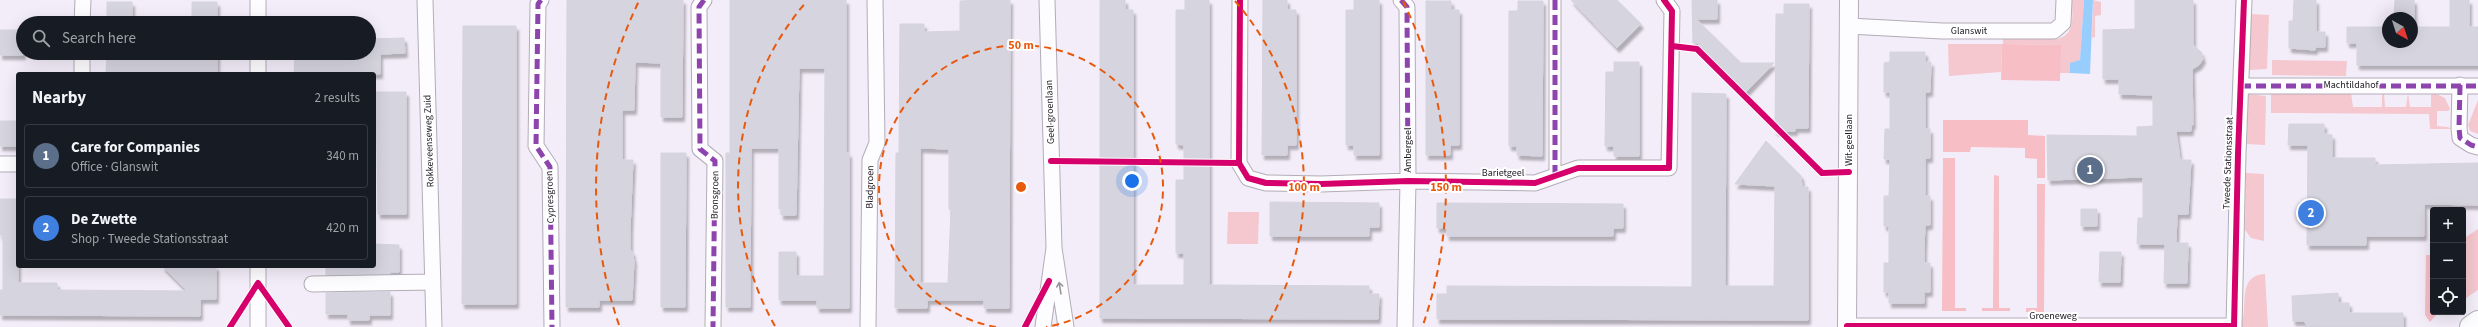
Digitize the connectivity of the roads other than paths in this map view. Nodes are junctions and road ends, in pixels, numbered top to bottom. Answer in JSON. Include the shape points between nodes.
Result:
{"nodes":[{"id":1,"x":83,"y":0,"type":"edge"},
{"id":2,"x":258,"y":0,"type":"edge"},
{"id":3,"x":425,"y":0,"type":"edge"},
{"id":4,"x":541,"y":0,"type":"edge"},
{"id":5,"x":704,"y":0,"type":"edge"},
{"id":6,"x":875,"y":0,"type":"edge"},
{"id":7,"x":1047,"y":0,"type":"edge"},
{"id":8,"x":1240,"y":0,"type":"edge"},
{"id":9,"x":1400,"y":0,"type":"edge"},
{"id":10,"x":1555,"y":0,"type":"edge"},
{"id":11,"x":1664,"y":0,"type":"edge"},
{"id":12,"x":1849,"y":0,"type":"edge"},
{"id":13,"x":2064,"y":0,"type":"edge"},
{"id":14,"x":2244,"y":0,"type":"edge"},
{"id":15,"x":82,"y":16,"type":"edge"},
{"id":16,"x":258,"y":16,"type":"edge"},
{"id":17,"x":1849,"y":26,"type":"junction"},
{"id":18,"x":82,"y":60,"type":"edge"},
{"id":19,"x":258,"y":60,"type":"edge"},
{"id":20,"x":82,"y":72,"type":"edge"},
{"id":21,"x":258,"y":72,"type":"edge"},
{"id":22,"x":2460,"y":85,"type":"junction"},
{"id":23,"x":2241,"y":86,"type":"junction"},
{"id":24,"x":2478,"y":86,"type":"edge"},
{"id":25,"x":2478,"y":147,"type":"edge"},
{"id":26,"x":0,"y":164,"type":"edge"},
{"id":27,"x":16,"y":164,"type":"edge"},
{"id":28,"x":1555,"y":175,"type":"junction"},
{"id":29,"x":1408,"y":181,"type":"junction"},
{"id":30,"x":1054,"y":248,"type":"junction"},
{"id":31,"x":258,"y":268,"type":"edge"},
{"id":32,"x":432,"y":282,"type":"junction"},
{"id":33,"x":312,"y":284,"type":"dead end"},
{"id":34,"x":2478,"y":322,"type":"edge"},
{"id":35,"x":1872,"y":326,"type":"edge"},
{"id":36,"x":2234,"y":326,"type":"joint"},
{"id":37,"x":258,"y":327,"type":"edge"},
{"id":38,"x":434,"y":327,"type":"edge"},
{"id":39,"x":552,"y":327,"type":"edge"},
{"id":40,"x":713,"y":327,"type":"edge"},
{"id":41,"x":868,"y":327,"type":"edge"},
{"id":42,"x":1043,"y":327,"type":"edge"},
{"id":43,"x":1066,"y":327,"type":"edge"},
{"id":44,"x":1405,"y":327,"type":"edge"},
{"id":45,"x":1847,"y":327,"type":"edge"},
{"id":46,"x":2471,"y":327,"type":"edge"}],
"edges":[{"from":1,"to":15,"type":"street"},
{"from":2,"to":16,"type":"street"},
{"from":3,"to":32,"type":"street","name":"Rokkeveenseweg Zuid"},
{"from":4,"to":39,"type":"street","name":"Cypresgroen","via":[[538,4],[536,146],[550,167]]},
{"from":5,"to":40,"type":"street","name":"Bronsgroen","via":[[699,7],[700,149],[716,161]]},
{"from":6,"to":41,"type":"street","name":"Bladgroen","via":[[877,143],[870,160]]},
{"from":7,"to":30,"type":"street","name":"Geel-groenlaan"},
{"from":8,"to":29,"type":"street","name":"Barietgeel","via":[[1239,163],[1248,178],[1266,183]]},
{"from":9,"to":29,"type":"street","name":"Ambergeel","via":[[1407,7]]},
{"from":10,"to":28,"type":"street"},
{"from":11,"to":28,"type":"street","name":"Barietgeel","via":[[1672,11],[1669,168],[1578,168]]},
{"from":12,"to":17,"type":"street","name":"Wit-geellaan"},
{"from":13,"to":17,"type":"street","name":"Glanswit","via":[[2063,23],[2054,31],[1942,32]]},
{"from":14,"to":23,"type":"street","name":"Tweede Stationsstraat"},
{"from":17,"to":45,"type":"street","name":"Wit-geellaan"},
{"from":18,"to":20,"type":"street"},
{"from":19,"to":21,"type":"street"},
{"from":22,"to":23,"type":"street","name":"Machtildahof"},
{"from":22,"to":24,"type":"street","name":"Machtildahof"},
{"from":22,"to":25,"type":"street","via":[[2460,138]]},
{"from":23,"to":36,"type":"street","name":"Tweede Stationsstraat"},
{"from":26,"to":27,"type":"street"},
{"from":28,"to":29,"type":"street","name":"Barietgeel","via":[[1535,183]]},
{"from":29,"to":44,"type":"street","name":"Ambergeel"},
{"from":30,"to":42,"type":"street","name":"Geel-groenlaan"},
{"from":43,"to":30,"type":"street","name":"Geel-groenlaan","one_way":true},
{"from":31,"to":37,"type":"street"},
{"from":32,"to":33,"type":"street"},
{"from":32,"to":38,"type":"street","name":"Rokkeveenseweg Zuid"},
{"from":34,"to":46,"type":"main road"},
{"from":35,"to":36,"type":"street","name":"Groeneweg"},
{"from":35,"to":45,"type":"street","name":"Groeneweg"}]}
